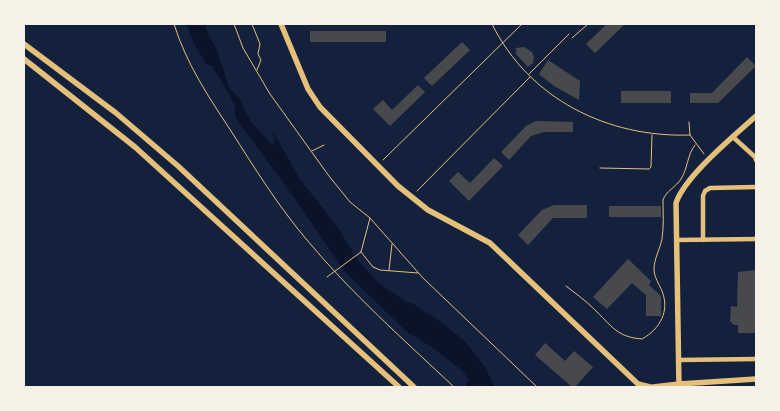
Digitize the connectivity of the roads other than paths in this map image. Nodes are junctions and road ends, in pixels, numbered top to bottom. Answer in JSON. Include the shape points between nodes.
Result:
{"nodes":[{"id":1,"x":281,"y":24,"type":"edge"},
{"id":2,"x":24,"y":44,"type":"edge"},
{"id":3,"x":24,"y":59,"type":"edge"},
{"id":4,"x":756,"y":116,"type":"edge"},
{"id":5,"x":733,"y":137,"type":"junction"},
{"id":6,"x":756,"y":160,"type":"edge"},
{"id":7,"x":756,"y":187,"type":"edge"},
{"id":8,"x":756,"y":239,"type":"edge"},
{"id":9,"x":678,"y":240,"type":"junction"},
{"id":10,"x":703,"y":240,"type":"junction"},
{"id":11,"x":756,"y":359,"type":"edge"},
{"id":12,"x":679,"y":360,"type":"junction"},
{"id":13,"x":756,"y":379,"type":"edge"},
{"id":14,"x":679,"y":386,"type":"edge"},
{"id":15,"x":399,"y":387,"type":"edge"},
{"id":16,"x":414,"y":387,"type":"edge"},
{"id":17,"x":652,"y":387,"type":"edge"}],
"edges":[{"from":1,"to":17,"type":"street","via":[[308,89],[320,107],[398,186],[428,210],[490,243],[638,384]]},
{"from":2,"to":16,"type":"street","via":[[178,166]]},
{"from":3,"to":15,"type":"street","via":[[135,147]]},
{"from":4,"to":5,"type":"street"},
{"from":5,"to":6,"type":"street"},
{"from":5,"to":9,"type":"street","via":[[680,192],[676,203]]},
{"from":7,"to":10,"type":"street","via":[[710,188],[705,191]]},
{"from":8,"to":10,"type":"street"},
{"from":9,"to":10,"type":"street"},
{"from":9,"to":12,"type":"street"},
{"from":11,"to":12,"type":"street"},
{"from":12,"to":14,"type":"street"},
{"from":13,"to":14,"type":"street"},
{"from":14,"to":17,"type":"street"}]}
